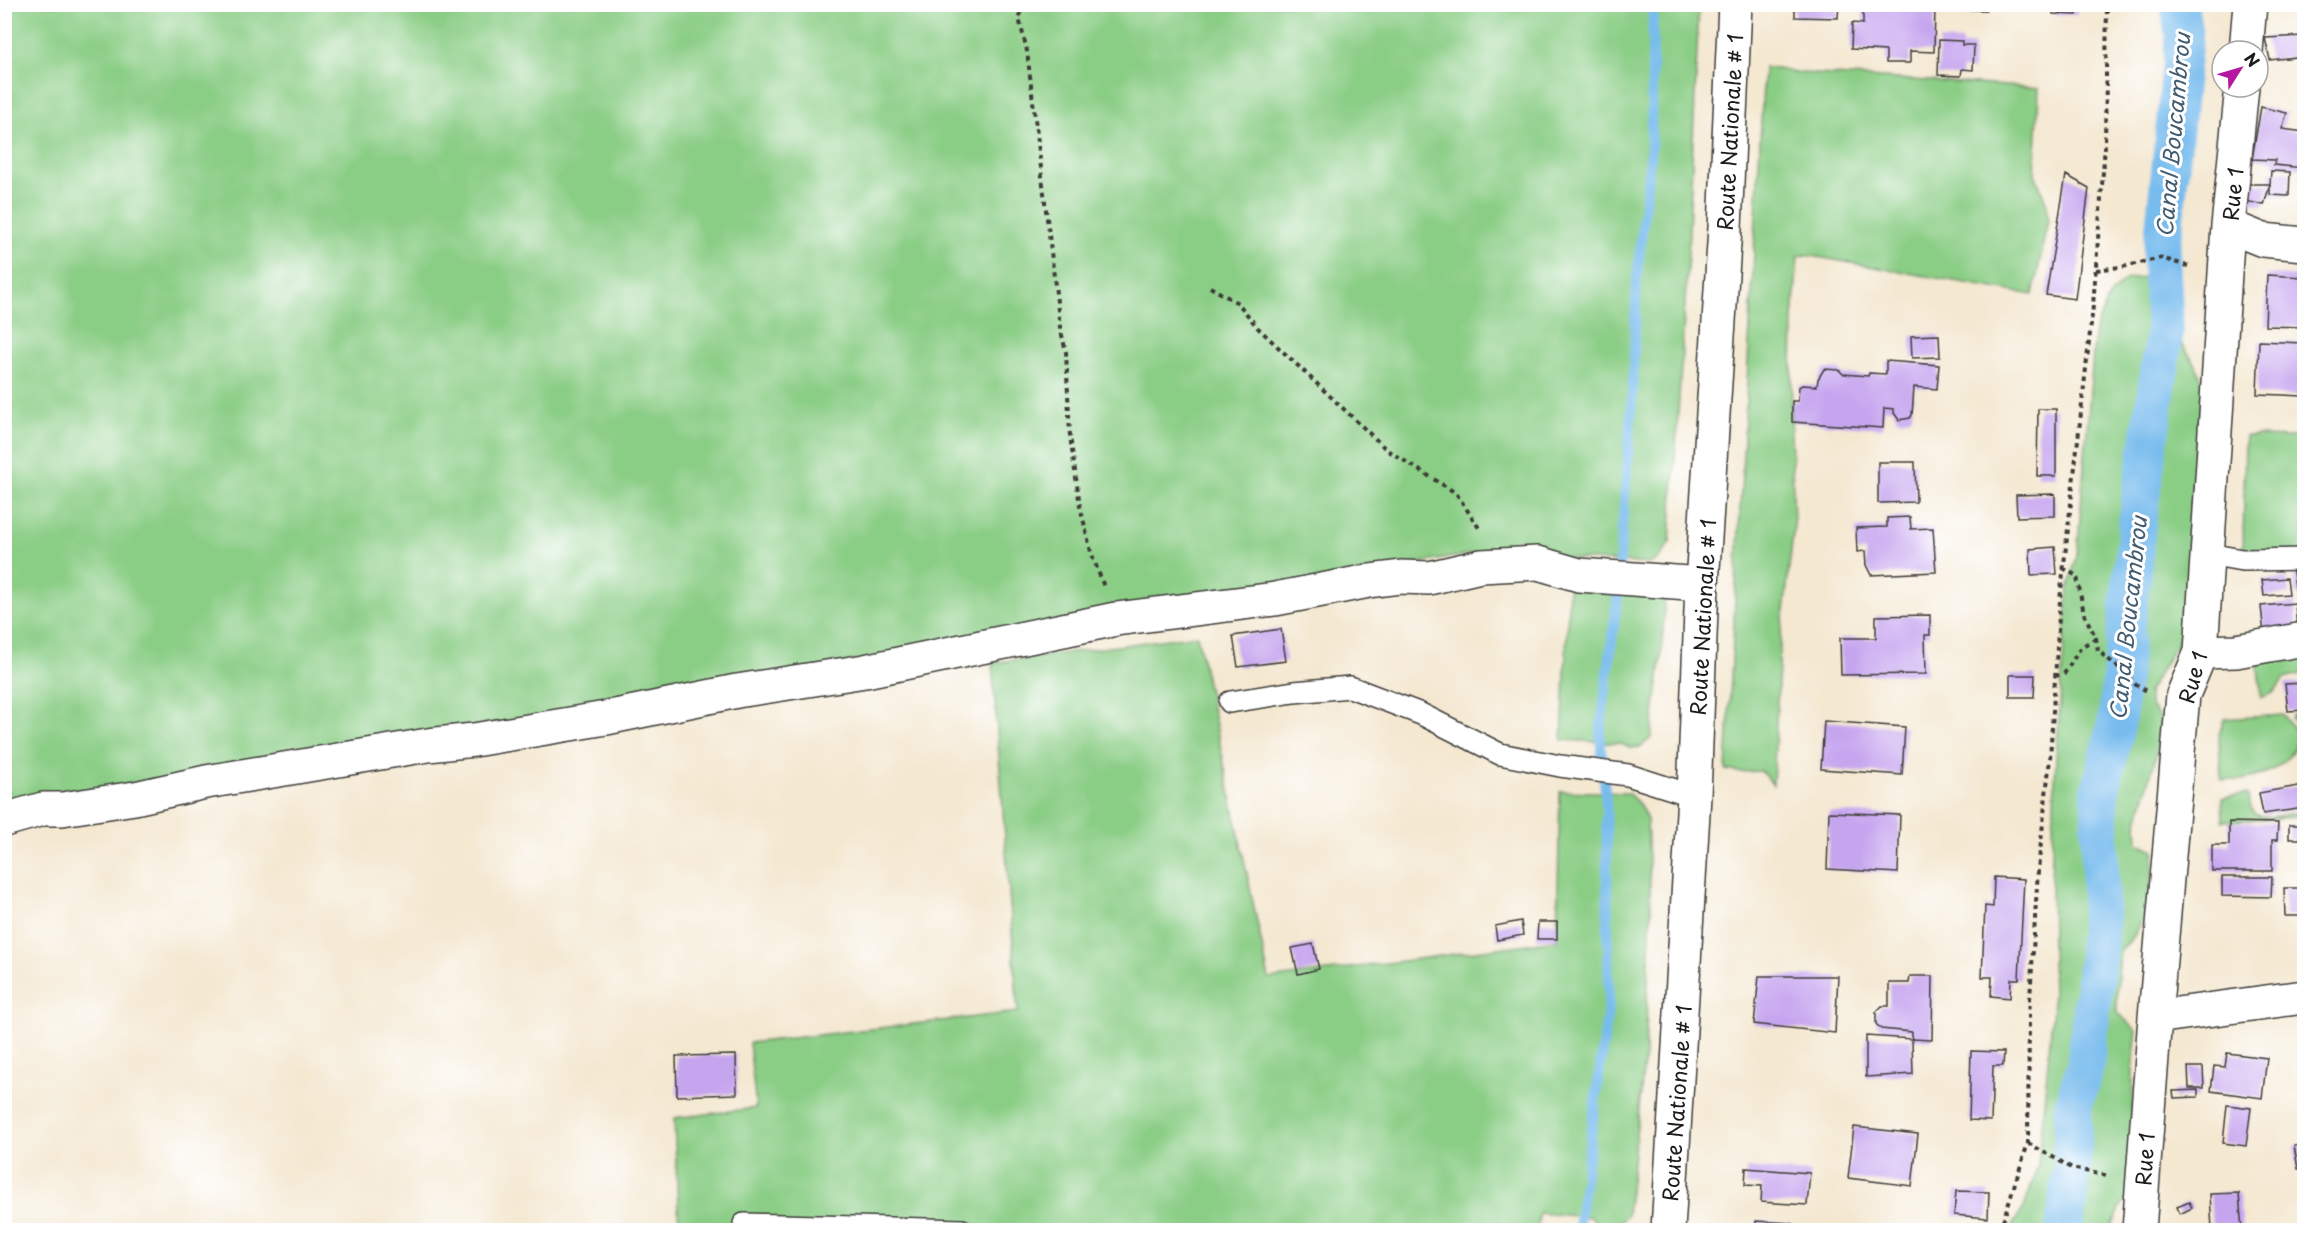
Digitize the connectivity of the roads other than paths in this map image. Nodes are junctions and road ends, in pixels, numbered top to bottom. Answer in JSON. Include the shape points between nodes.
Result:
{"nodes":[{"id":1,"x":1735,"y":4,"type":"edge"},
{"id":2,"x":2250,"y":4,"type":"edge"},
{"id":3,"x":2247,"y":39,"type":"edge"},
{"id":4,"x":2241,"y":99,"type":"edge"},
{"id":5,"x":2228,"y":226,"type":"junction"},
{"id":6,"x":2304,"y":244,"type":"edge"},
{"id":7,"x":2208,"y":554,"type":"junction"},
{"id":8,"x":2304,"y":559,"type":"edge"},
{"id":9,"x":1702,"y":584,"type":"junction"},
{"id":10,"x":2304,"y":639,"type":"edge"},
{"id":11,"x":2201,"y":652,"type":"junction"},
{"id":12,"x":1230,"y":702,"type":"dead end"},
{"id":13,"x":1694,"y":795,"type":"junction"},
{"id":14,"x":4,"y":820,"type":"edge"},
{"id":15,"x":2304,"y":997,"type":"edge"},
{"id":16,"x":2155,"y":1017,"type":"junction"},
{"id":17,"x":744,"y":1224,"type":"dead end"},
{"id":18,"x":962,"y":1230,"type":"edge"},
{"id":19,"x":1668,"y":1230,"type":"edge"},
{"id":20,"x":2139,"y":1230,"type":"edge"}],
"edges":[{"from":1,"to":9,"type":"street","name":"Route Nationale # 1"},
{"from":2,"to":3,"type":"street"},
{"from":4,"to":5,"type":"street","name":"Rue 1"},
{"from":5,"to":6,"type":"street","via":[[2263,240]]},
{"from":5,"to":7,"type":"street","name":"Rue 1"},
{"from":7,"to":8,"type":"lane","via":[[2242,560]]},
{"from":7,"to":11,"type":"street","name":"Rue 1"},
{"from":9,"to":13,"type":"street","name":"Route Nationale # 1"},
{"from":9,"to":14,"type":"street","via":[[1579,575],[1538,563],[1481,566],[1429,578],[1369,582],[1275,599],[1116,619],[606,718],[206,782],[135,798],[43,809]]},
{"from":10,"to":11,"type":"street","via":[[2236,651]]},
{"from":11,"to":16,"type":"street","name":"Rue 1","via":[[2183,695]]},
{"from":12,"to":13,"type":"lane","via":[[1350,687],[1421,714],[1500,754],[1628,775]]},
{"from":13,"to":19,"type":"street","name":"Route Nationale # 1"},
{"from":15,"to":16,"type":"street"},
{"from":16,"to":20,"type":"street","name":"Rue 1"},
{"from":17,"to":18,"type":"lane"}]}
